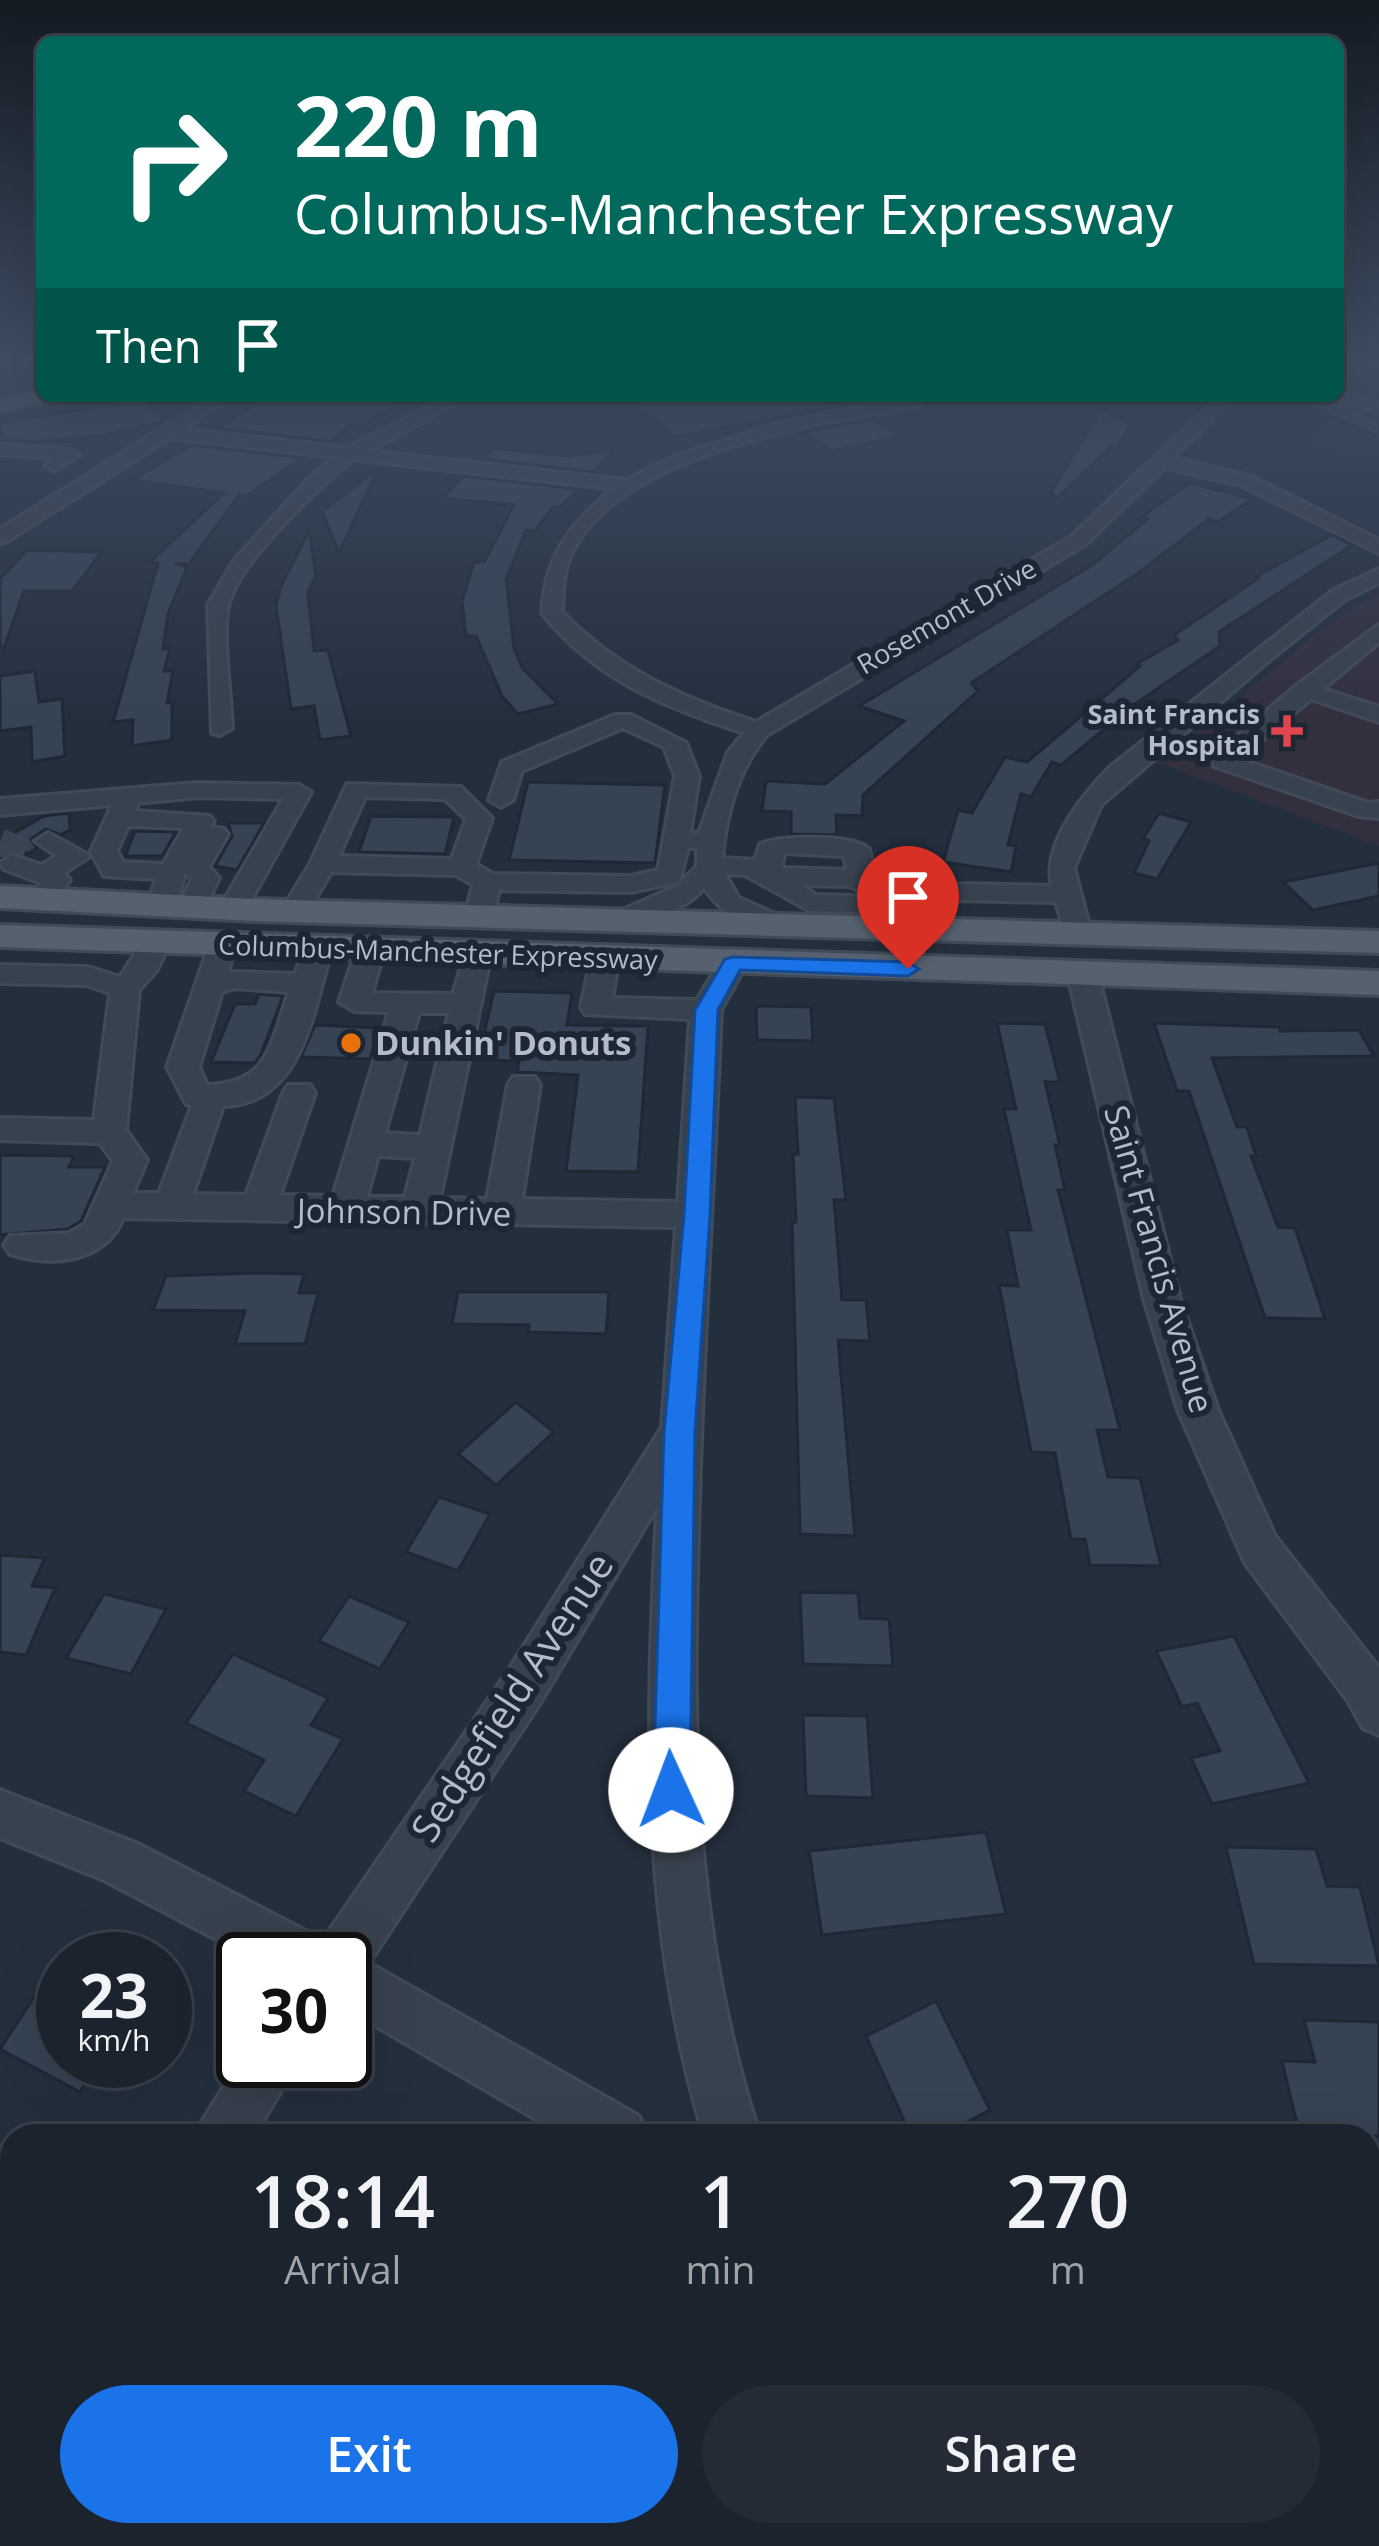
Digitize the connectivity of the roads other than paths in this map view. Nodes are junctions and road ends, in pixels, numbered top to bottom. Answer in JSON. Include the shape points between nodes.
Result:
{"nodes":[{"id":1,"x":80,"y":483,"type":"edge"},
{"id":2,"x":314,"y":483,"type":"edge"},
{"id":3,"x":601,"y":483,"type":"edge"},
{"id":4,"x":636,"y":483,"type":"edge"},
{"id":5,"x":1139,"y":483,"type":"edge"},
{"id":6,"x":1251,"y":483,"type":"edge"},
{"id":7,"x":630,"y":486,"type":"junction"},
{"id":8,"x":0,"y":505,"type":"edge"},
{"id":9,"x":41,"y":509,"type":"junction"},
{"id":10,"x":0,"y":536,"type":"edge"},
{"id":11,"x":1379,"y":547,"type":"edge"},
{"id":12,"x":1379,"y":575,"type":"edge"},
{"id":13,"x":1339,"y":595,"type":"junction"},
{"id":14,"x":1379,"y":608,"type":"edge"},
{"id":15,"x":1379,"y":631,"type":"edge"},
{"id":16,"x":1305,"y":690,"type":"junction"},
{"id":17,"x":1379,"y":715,"type":"edge"},
{"id":18,"x":220,"y":728,"type":"dead end"},
{"id":19,"x":759,"y":730,"type":"junction"},
{"id":20,"x":687,"y":776,"type":"junction"},
{"id":21,"x":727,"y":780,"type":"junction"},
{"id":22,"x":241,"y":791,"type":"junction"},
{"id":23,"x":501,"y":800,"type":"dead end"},
{"id":24,"x":0,"y":807,"type":"edge"},
{"id":25,"x":124,"y":807,"type":"junction"},
{"id":26,"x":1379,"y":810,"type":"edge"},
{"id":27,"x":676,"y":840,"type":"junction"},
{"id":28,"x":710,"y":855,"type":"junction"},
{"id":29,"x":29,"y":861,"type":"tunnel mouth"},
{"id":30,"x":323,"y":863,"type":"junction"},
{"id":31,"x":462,"y":867,"type":"junction"},
{"id":32,"x":113,"y":870,"type":"junction"},
{"id":33,"x":768,"y":877,"type":"junction"},
{"id":34,"x":864,"y":892,"type":"junction"},
{"id":35,"x":964,"y":892,"type":"junction"},
{"id":36,"x":1066,"y":894,"type":"junction"},
{"id":37,"x":828,"y":898,"type":"junction"},
{"id":38,"x":178,"y":901,"type":"junction"},
{"id":39,"x":235,"y":911,"type":"junction"},
{"id":40,"x":295,"y":911,"type":"junction"},
{"id":41,"x":481,"y":917,"type":"junction"},
{"id":42,"x":626,"y":919,"type":"junction"},
{"id":43,"x":91,"y":921,"type":"junction"},
{"id":44,"x":774,"y":924,"type":"junction"},
{"id":45,"x":986,"y":930,"type":"junction"},
{"id":46,"x":1077,"y":933,"type":"junction"},
{"id":47,"x":0,"y":936,"type":"edge"},
{"id":48,"x":1379,"y":942,"type":"edge"},
{"id":49,"x":370,"y":950,"type":"junction"},
{"id":50,"x":605,"y":959,"type":"junction"},
{"id":51,"x":678,"y":962,"type":"junction"},
{"id":52,"x":733,"y":963,"type":"junction"},
{"id":53,"x":313,"y":966,"type":"junction"},
{"id":54,"x":0,"y":974,"type":"edge"},
{"id":55,"x":1083,"y":975,"type":"junction"},
{"id":56,"x":71,"y":976,"type":"junction"},
{"id":57,"x":1379,"y":983,"type":"edge"},
{"id":58,"x":209,"y":986,"type":"junction"},
{"id":59,"x":125,"y":988,"type":"junction"},
{"id":60,"x":407,"y":1003,"type":"junction"},
{"id":61,"x":462,"y":1004,"type":"junction"},
{"id":62,"x":706,"y":1010,"type":"junction"},
{"id":63,"x":524,"y":1085,"type":"dead end"},
{"id":64,"x":298,"y":1093,"type":"dead end"},
{"id":65,"x":211,"y":1096,"type":"junction"},
{"id":66,"x":0,"y":1129,"type":"edge"},
{"id":67,"x":109,"y":1132,"type":"junction"},
{"id":68,"x":365,"y":1144,"type":"junction"},
{"id":69,"x":433,"y":1147,"type":"junction"},
{"id":70,"x":111,"y":1204,"type":"junction"},
{"id":71,"x":172,"y":1207,"type":"junction"},
{"id":72,"x":258,"y":1209,"type":"junction"},
{"id":73,"x":345,"y":1212,"type":"junction"},
{"id":74,"x":419,"y":1214,"type":"junction"},
{"id":75,"x":502,"y":1214,"type":"junction"},
{"id":76,"x":697,"y":1215,"type":"junction"},
{"id":77,"x":22,"y":1244,"type":"dead end"},
{"id":78,"x":680,"y":1432,"type":"junction"},
{"id":79,"x":1379,"y":1712,"type":"edge"},
{"id":80,"x":0,"y":1814,"type":"edge"},
{"id":81,"x":255,"y":1932,"type":"edge"},
{"id":82,"x":359,"y":1932,"type":"edge"},
{"id":83,"x":372,"y":1994,"type":"edge"},
{"id":84,"x":253,"y":2088,"type":"edge"},
{"id":85,"x":228,"y":2124,"type":"edge"},
{"id":86,"x":598,"y":2124,"type":"edge"},
{"id":87,"x":728,"y":2124,"type":"edge"}],
"edges":[{"from":1,"to":9,"type":"street"},
{"from":2,"to":18,"type":"street","via":[[240,566],[218,605]]},
{"from":3,"to":7,"type":"street"},
{"from":4,"to":7,"type":"street"},
{"from":5,"to":19,"type":"street","name":"Rosemont Drive","via":[[1079,540]]},
{"from":6,"to":11,"type":"street"},
{"from":7,"to":19,"type":"street","via":[[565,549],[552,613],[592,658],[637,687]]},
{"from":8,"to":9,"type":"street"},
{"from":9,"to":10,"type":"street"},
{"from":12,"to":13,"type":"street"},
{"from":13,"to":14,"type":"street"},
{"from":13,"to":36,"type":"street","via":[[1090,802],[1061,868]]},
{"from":15,"to":16,"type":"street"},
{"from":16,"to":17,"type":"street"},
{"from":16,"to":26,"type":"street","via":[[1223,761]]},
{"from":19,"to":21,"type":"street","name":"Rosemont Drive"},
{"from":20,"to":21,"type":"street"},
{"from":20,"to":23,"type":"street","via":[[674,743],[623,720],[511,767]]},
{"from":20,"to":27,"type":"street"},
{"from":21,"to":28,"type":"street","name":"Rosemont Drive"},
{"from":22,"to":25,"type":"street"},
{"from":22,"to":38,"type":"street"},
{"from":22,"to":39,"type":"street","via":[[299,792]]},
{"from":24,"to":25,"type":"street"},
{"from":25,"to":32,"type":"street","via":[[104,851]]},
{"from":25,"to":38,"type":"street","via":[[201,821]]},
{"from":27,"to":28,"type":"street"},
{"from":27,"to":41,"type":"street","via":[[670,876]]},
{"from":28,"to":33,"type":"street"},
{"from":28,"to":42,"type":"street","via":[[687,892]]},
{"from":28,"to":44,"type":"street","via":[[719,896]]},
{"from":29,"to":43,"type":"main road","name":"Columbus-Manchester Expressway"},
{"from":30,"to":31,"type":"street"},
{"from":30,"to":31,"type":"street","via":[[356,789],[452,792],[478,818]]},
{"from":30,"to":40,"type":"street"},
{"from":31,"to":41,"type":"street"},
{"from":32,"to":38,"type":"street"},
{"from":32,"to":43,"type":"street"},
{"from":33,"to":34,"type":"street","via":[[769,850],[780,845],[856,849]]},
{"from":33,"to":37,"type":"street","via":[[810,903]]},
{"from":34,"to":35,"type":"street","via":[[902,893],[933,906]]},
{"from":34,"to":37,"type":"street"},
{"from":35,"to":36,"type":"street"},
{"from":35,"to":45,"type":"street"},
{"from":36,"to":46,"type":"street"},
{"from":37,"to":44,"type":"main road","name":"Columbus-Manchester Expressway"},
{"from":37,"to":45,"type":"main road","name":"Columbus-Manchester Expressway"},
{"from":38,"to":39,"type":"main road","name":"Columbus-Manchester Expressway"},
{"from":38,"to":39,"type":"street"},
{"from":38,"to":43,"type":"main road","name":"Columbus-Manchester Expressway"},
{"from":38,"to":59,"type":"street","via":[[143,970]]},
{"from":39,"to":40,"type":"main road","name":"Columbus-Manchester Expressway"},
{"from":39,"to":53,"type":"main road","name":"Columbus-Manchester Expressway"},
{"from":39,"to":58,"type":"street"},
{"from":40,"to":41,"type":"main road","name":"Columbus-Manchester Expressway"},
{"from":41,"to":42,"type":"main road","name":"Columbus-Manchester Expressway"},
{"from":41,"to":49,"type":"main road","name":"Columbus-Manchester Expressway"},
{"from":41,"to":50,"type":"main road","name":"Columbus-Manchester Expressway"},
{"from":41,"to":61,"type":"street"},
{"from":42,"to":44,"type":"main road","name":"Columbus-Manchester Expressway"},
{"from":43,"to":47,"type":"main road","name":"Columbus-Manchester Expressway"},
{"from":43,"to":56,"type":"street"},
{"from":45,"to":46,"type":"main road","name":"Columbus-Manchester Expressway"},
{"from":46,"to":48,"type":"main road","name":"Columbus-Manchester Expressway"},
{"from":49,"to":53,"type":"main road","name":"Columbus-Manchester Expressway"},
{"from":49,"to":60,"type":"street","via":[[354,1002]]},
{"from":50,"to":51,"type":"main road","name":"Columbus-Manchester Expressway"},
{"from":50,"to":62,"type":"street","via":[[596,1007]]},
{"from":51,"to":52,"type":"main road","name":"Columbus-Manchester Expressway"},
{"from":51,"to":62,"type":"street"},
{"from":52,"to":55,"type":"main road","name":"Columbus-Manchester Expressway"},
{"from":52,"to":62,"type":"street"},
{"from":53,"to":58,"type":"street"},
{"from":53,"to":65,"type":"street","via":[[278,1069],[243,1096]]},
{"from":54,"to":56,"type":"street"},
{"from":55,"to":57,"type":"main road","name":"Columbus-Manchester Expressway"},
{"from":55,"to":79,"type":"street","name":"Saint Francis Avenue","via":[[1162,1299],[1198,1409],[1260,1550]]},
{"from":56,"to":59,"type":"street"},
{"from":58,"to":65,"type":"street","via":[[183,1067],[197,1096]]},
{"from":59,"to":67,"type":"street"},
{"from":60,"to":61,"type":"street"},
{"from":60,"to":68,"type":"street"},
{"from":61,"to":69,"type":"street"},
{"from":62,"to":76,"type":"street"},
{"from":63,"to":75,"type":"street"},
{"from":64,"to":72,"type":"street"},
{"from":65,"to":71,"type":"street"},
{"from":66,"to":67,"type":"street"},
{"from":67,"to":70,"type":"street","via":[[130,1160]]},
{"from":68,"to":69,"type":"street"},
{"from":68,"to":73,"type":"street"},
{"from":69,"to":74,"type":"street"},
{"from":70,"to":71,"type":"street","name":"Johnson Drive"},
{"from":70,"to":77,"type":"street","via":[[99,1233],[74,1246]]},
{"from":71,"to":72,"type":"street","name":"Johnson Drive"},
{"from":72,"to":73,"type":"street","name":"Johnson Drive"},
{"from":73,"to":74,"type":"street","name":"Johnson Drive"},
{"from":74,"to":75,"type":"street","name":"Johnson Drive"},
{"from":75,"to":76,"type":"street","name":"Johnson Drive"},
{"from":76,"to":78,"type":"street"},
{"from":78,"to":82,"type":"street","name":"Sedgefield Avenue","via":[[524,1687]]},
{"from":78,"to":87,"type":"street","via":[[669,1752],[680,1905],[709,2072]]},
{"from":80,"to":81,"type":"street","via":[[120,1862]]},
{"from":83,"to":86,"type":"street"},
{"from":84,"to":85,"type":"street"}]}
